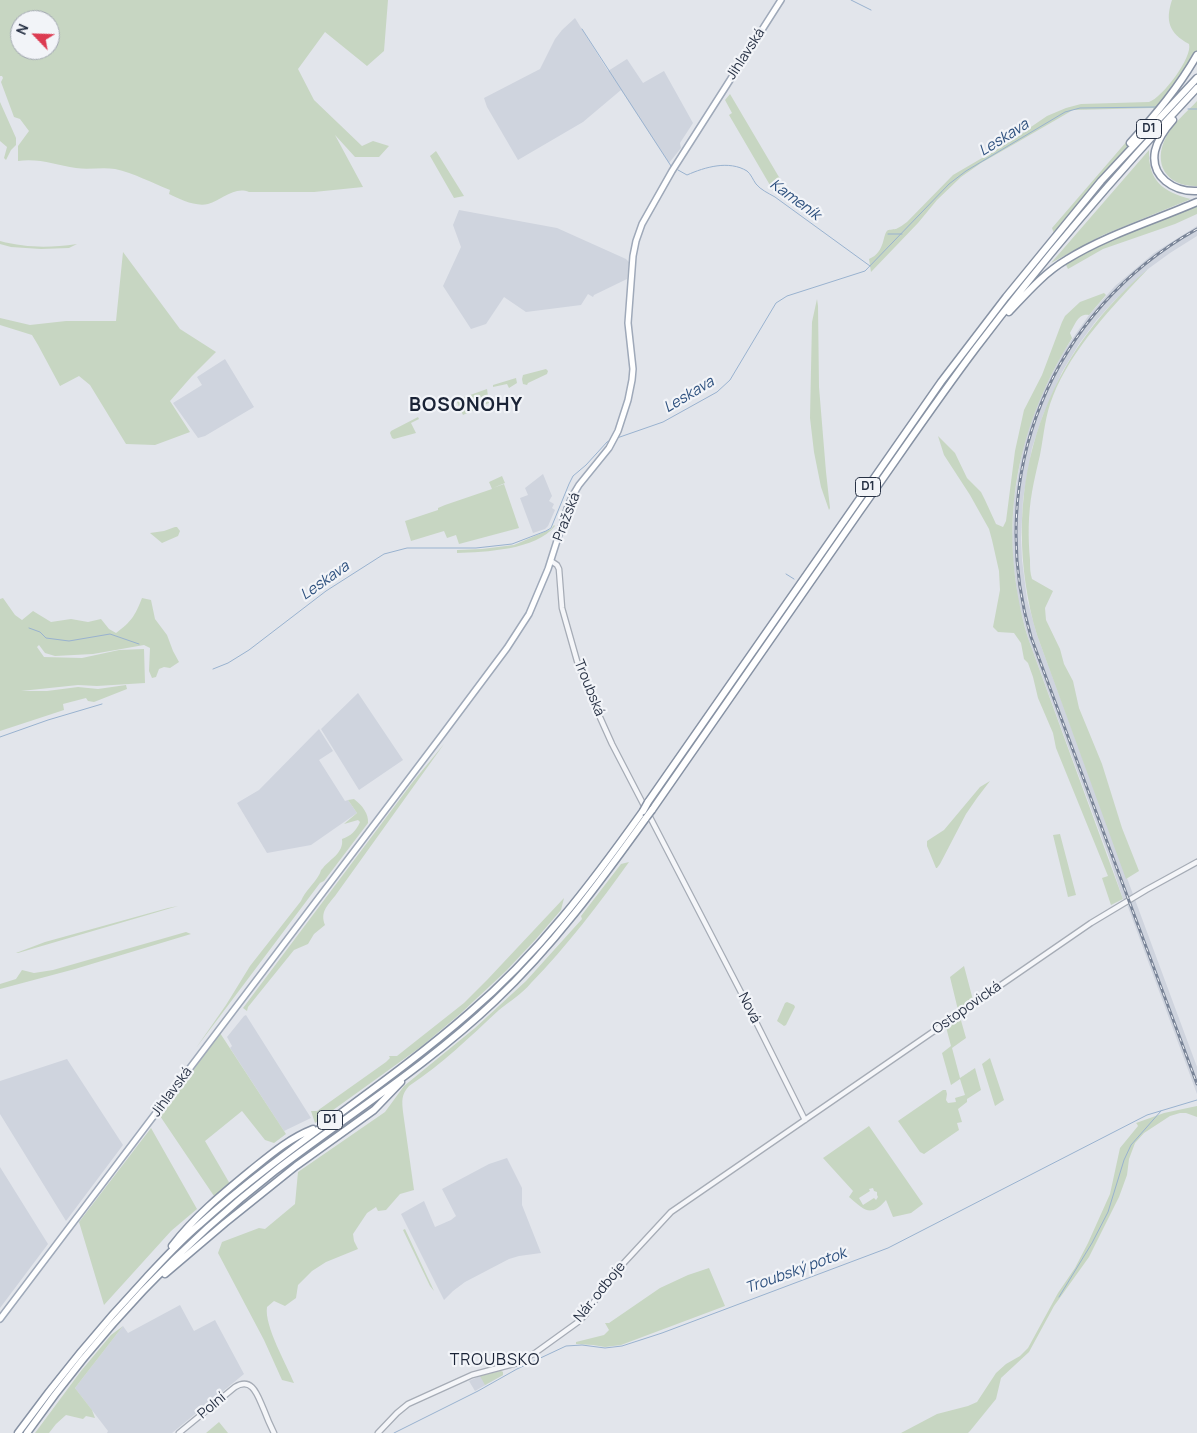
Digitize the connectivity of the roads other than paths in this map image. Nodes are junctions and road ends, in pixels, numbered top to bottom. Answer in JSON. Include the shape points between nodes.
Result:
{"nodes":[{"id":1,"x":782,"y":0,"type":"edge"},
{"id":2,"x":1197,"y":55,"type":"edge"},
{"id":3,"x":1197,"y":78,"type":"edge"},
{"id":4,"x":1197,"y":88,"type":"edge"},
{"id":5,"x":1183,"y":102,"type":"junction"},
{"id":6,"x":711,"y":109,"type":"joint"},
{"id":7,"x":1102,"y":181,"type":"junction"},
{"id":8,"x":1197,"y":191,"type":"edge"},
{"id":9,"x":1197,"y":202,"type":"edge"},
{"id":10,"x":976,"y":348,"type":"junction"},
{"id":11,"x":551,"y":561,"type":"junction"},
{"id":12,"x":647,"y":812,"type":"junction"},
{"id":13,"x":1197,"y":862,"type":"edge"},
{"id":14,"x":344,"y":864,"type":"joint"},
{"id":15,"x":691,"y":897,"type":"joint"},
{"id":16,"x":805,"y":1120,"type":"junction"},
{"id":17,"x":0,"y":1319,"type":"edge"},
{"id":18,"x":18,"y":1433,"type":"edge"},
{"id":19,"x":27,"y":1433,"type":"edge"},
{"id":20,"x":179,"y":1433,"type":"edge"},
{"id":21,"x":274,"y":1433,"type":"edge"},
{"id":22,"x":378,"y":1433,"type":"edge"}],
"edges":[{"from":1,"to":6,"type":"main road","name":"Jihlavská"},
{"from":2,"to":7,"type":"highway","via":[[1179,84]]},
{"from":3,"to":7,"type":"highway","number":"D1"},
{"from":4,"to":5,"type":"highway","number":"D1"},
{"from":5,"to":8,"type":"highway","via":[[1162,133],[1155,159],[1158,172],[1166,182],[1176,189]]},
{"from":5,"to":10,"type":"highway","number":"D1","via":[[1050,254]]},
{"from":6,"to":11,"type":"main road","name":"Pražská","via":[[642,224],[633,256],[628,323],[633,369],[628,400],[613,442],[573,495]]},
{"from":7,"to":12,"type":"highway","number":"D1","bridge":true,"via":[[941,382],[648,802]]},
{"from":9,"to":10,"type":"highway","via":[[1105,239],[1064,261],[1021,299]]},
{"from":10,"to":12,"type":"highway","number":"D1"},
{"from":11,"to":12,"type":"street","name":"Troubská","via":[[559,569],[561,603],[577,660],[612,744]]},
{"from":11,"to":14,"type":"main road","name":"Pražská","via":[[534,604],[507,648]]},
{"from":12,"to":15,"type":"street","name":"Troubská"},
{"from":12,"to":18,"type":"highway","number":"D1","via":[[578,900],[509,977],[429,1047],[236,1192],[157,1266],[69,1365]]},
{"from":12,"to":19,"type":"highway","number":"D1","via":[[582,905],[494,1002],[426,1059],[274,1172],[202,1233],[96,1343]]},
{"from":13,"to":16,"type":"street","name":"Ostopovická","via":[[1091,923]]},
{"from":14,"to":17,"type":"main road","name":"Jihlavská"},
{"from":15,"to":16,"type":"street","name":"Nová"},
{"from":16,"to":22,"type":"street","name":"Nár. odboje","via":[[671,1212],[609,1279],[578,1322],[518,1363],[472,1375],[408,1404]]},
{"from":20,"to":21,"type":"street","name":"Polní","via":[[241,1384],[247,1384],[256,1391]]}]}
